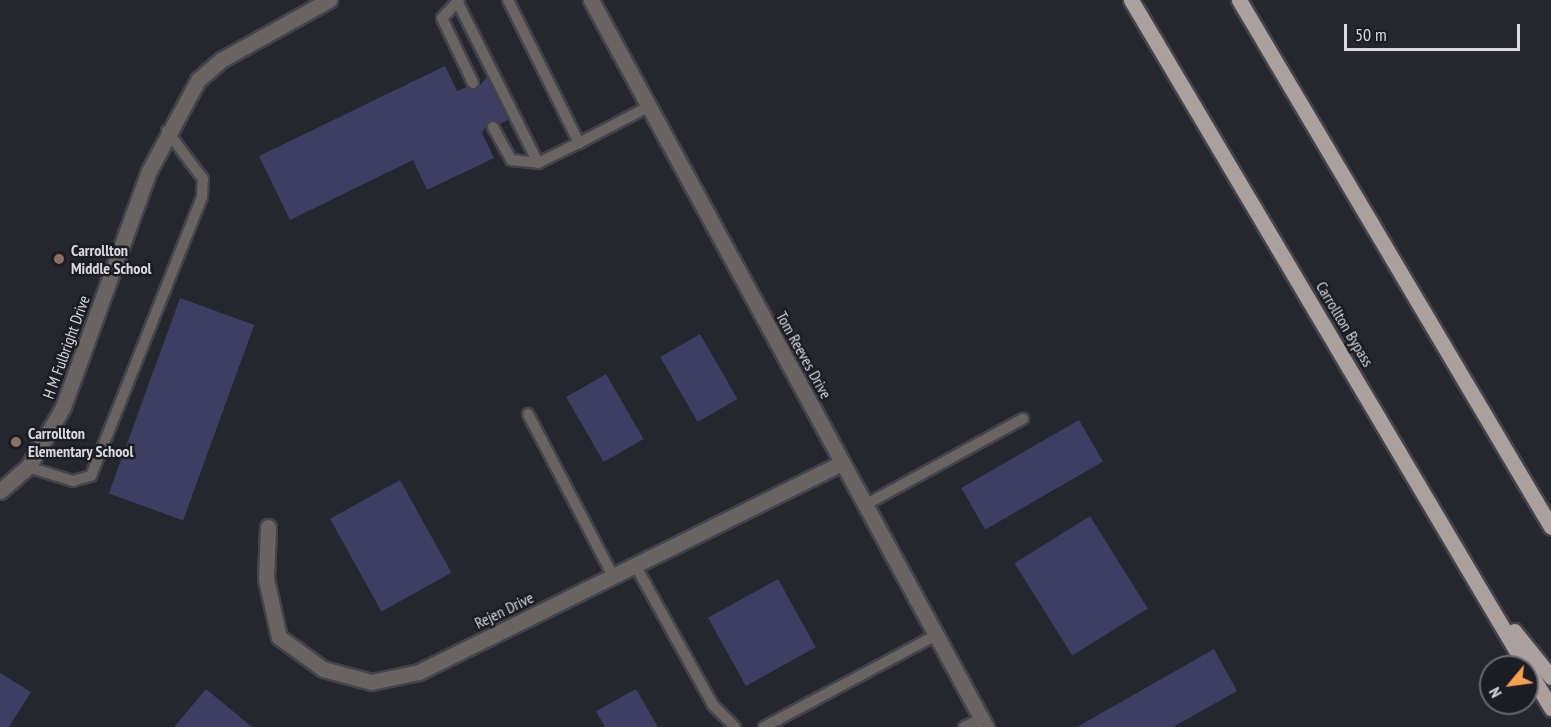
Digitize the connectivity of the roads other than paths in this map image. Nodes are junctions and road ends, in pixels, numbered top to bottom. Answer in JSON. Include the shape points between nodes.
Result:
{"nodes":[{"id":1,"x":329,"y":0,"type":"edge"},
{"id":2,"x":458,"y":0,"type":"edge"},
{"id":3,"x":508,"y":0,"type":"edge"},
{"id":4,"x":591,"y":0,"type":"edge"},
{"id":5,"x":1131,"y":0,"type":"edge"},
{"id":6,"x":1239,"y":0,"type":"edge"},
{"id":7,"x":473,"y":83,"type":"dead end"},
{"id":8,"x":648,"y":107,"type":"junction"},
{"id":9,"x":494,"y":127,"type":"dead end"},
{"id":10,"x":167,"y":130,"type":"junction"},
{"id":11,"x":579,"y":143,"type":"junction"},
{"id":12,"x":538,"y":162,"type":"junction"},
{"id":13,"x":528,"y":414,"type":"dead end"},
{"id":14,"x":1023,"y":419,"type":"dead end"},
{"id":15,"x":842,"y":463,"type":"junction"},
{"id":16,"x":28,"y":467,"type":"junction"},
{"id":17,"x":0,"y":491,"type":"edge"},
{"id":18,"x":865,"y":505,"type":"junction"},
{"id":19,"x":268,"y":527,"type":"dead end"},
{"id":20,"x":1551,"y":527,"type":"edge"},
{"id":21,"x":635,"y":565,"type":"junction"},
{"id":22,"x":613,"y":576,"type":"junction"},
{"id":23,"x":1472,"y":576,"type":"junction"},
{"id":24,"x":936,"y":635,"type":"junction"},
{"id":25,"x":1519,"y":655,"type":"edge"},
{"id":26,"x":1551,"y":677,"type":"edge"},
{"id":27,"x":1539,"y":688,"type":"edge"},
{"id":28,"x":1551,"y":708,"type":"edge"},
{"id":29,"x":984,"y":723,"type":"edge"},
{"id":30,"x":735,"y":727,"type":"edge"},
{"id":31,"x":764,"y":727,"type":"edge"},
{"id":32,"x":964,"y":727,"type":"edge"}],
"edges":[{"from":1,"to":10,"type":"street","name":"H M Fulbright Drive","via":[[221,60],[198,80]]},
{"from":2,"to":7,"type":"lane","via":[[442,18]]},
{"from":2,"to":12,"type":"lane"},
{"from":3,"to":11,"type":"lane"},
{"from":4,"to":8,"type":"street","name":"Tom Reeves Drive"},
{"from":5,"to":23,"type":"main road","name":"Carrollton Bypass"},
{"from":6,"to":20,"type":"main road"},
{"from":8,"to":11,"type":"lane"},
{"from":8,"to":15,"type":"street","name":"Tom Reeves Drive"},
{"from":9,"to":12,"type":"lane","via":[[511,160]]},
{"from":10,"to":16,"type":"street","name":"H M Fulbright Drive","via":[[63,407]]},
{"from":10,"to":16,"type":"lane","via":[[203,179],[202,197],[91,476],[73,481]]},
{"from":11,"to":12,"type":"lane"},
{"from":13,"to":22,"type":"lane"},
{"from":14,"to":18,"type":"lane"},
{"from":15,"to":18,"type":"street","name":"Tom Reeves Drive"},
{"from":15,"to":21,"type":"street","name":"Rejen Drive"},
{"from":16,"to":17,"type":"street","name":"H M Fulbright Drive"},
{"from":18,"to":24,"type":"street","name":"Tom Reeves Drive"},
{"from":19,"to":22,"type":"street","name":"Rejen Drive","via":[[266,579],[279,637],[323,669],[370,682],[419,672]]},
{"from":21,"to":22,"type":"street","name":"Rejen Drive"},
{"from":21,"to":30,"type":"lane","via":[[713,705]]},
{"from":23,"to":25,"type":"main road","name":"Carrollton Bypass"},
{"from":23,"to":26,"type":"main road"},
{"from":24,"to":29,"type":"street","name":"Tom Reeves Drive"},
{"from":24,"to":31,"type":"lane"},
{"from":27,"to":28,"type":"main road","name":"Carrollton Bypass"},
{"from":29,"to":32,"type":"lane"}]}
